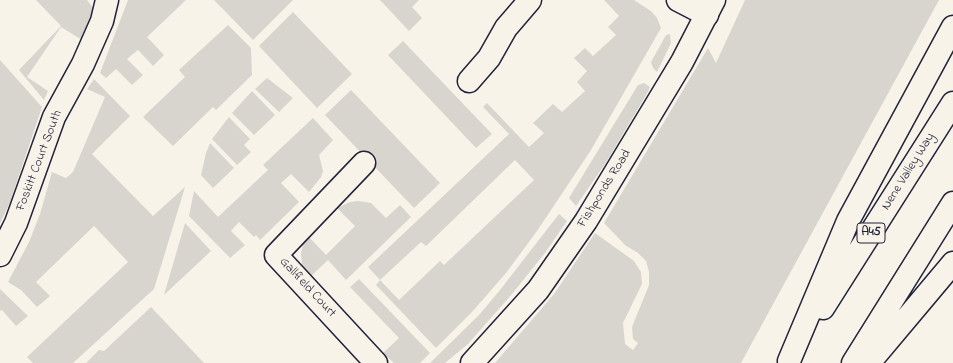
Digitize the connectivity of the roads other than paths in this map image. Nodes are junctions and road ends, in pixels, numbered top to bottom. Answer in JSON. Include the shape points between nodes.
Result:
{"nodes":[{"id":1,"x":107,"y":0,"type":"edge"},
{"id":2,"x":530,"y":0,"type":"edge"},
{"id":3,"x":678,"y":0,"type":"edge"},
{"id":4,"x":711,"y":8,"type":"edge"},
{"id":5,"x":953,"y":27,"type":"edge"},
{"id":6,"x":469,"y":81,"type":"dead end"},
{"id":7,"x":953,"y":103,"type":"edge"},
{"id":8,"x":364,"y":163,"type":"dead end"},
{"id":9,"x":953,"y":203,"type":"edge"},
{"id":10,"x":0,"y":255,"type":"edge"},
{"id":11,"x":953,"y":263,"type":"edge"},
{"id":12,"x":789,"y":362,"type":"edge"},
{"id":13,"x":376,"y":363,"type":"edge"},
{"id":14,"x":472,"y":363,"type":"edge"},
{"id":15,"x":853,"y":363,"type":"edge"},
{"id":16,"x":869,"y":363,"type":"edge"}],
"edges":[{"from":1,"to":10,"type":"main road","name":"Foskitt Court South","via":[[102,21],[83,64],[54,117],[21,209]]},
{"from":2,"to":6,"type":"main road","via":[[506,28],[489,58]]},
{"from":3,"to":4,"type":"main road"},
{"from":4,"to":14,"type":"main road","name":"Fishponds Road","via":[[682,62],[586,221],[538,290]]},
{"from":5,"to":12,"type":"main road","via":[[848,221]]},
{"from":7,"to":12,"type":"main road","name":"Nene Valley Way","number":"A45"},
{"from":8,"to":13,"type":"main road","name":"Gallfield Court","via":[[276,255]]},
{"from":9,"to":15,"type":"main road"},
{"from":11,"to":16,"type":"main road"}]}
